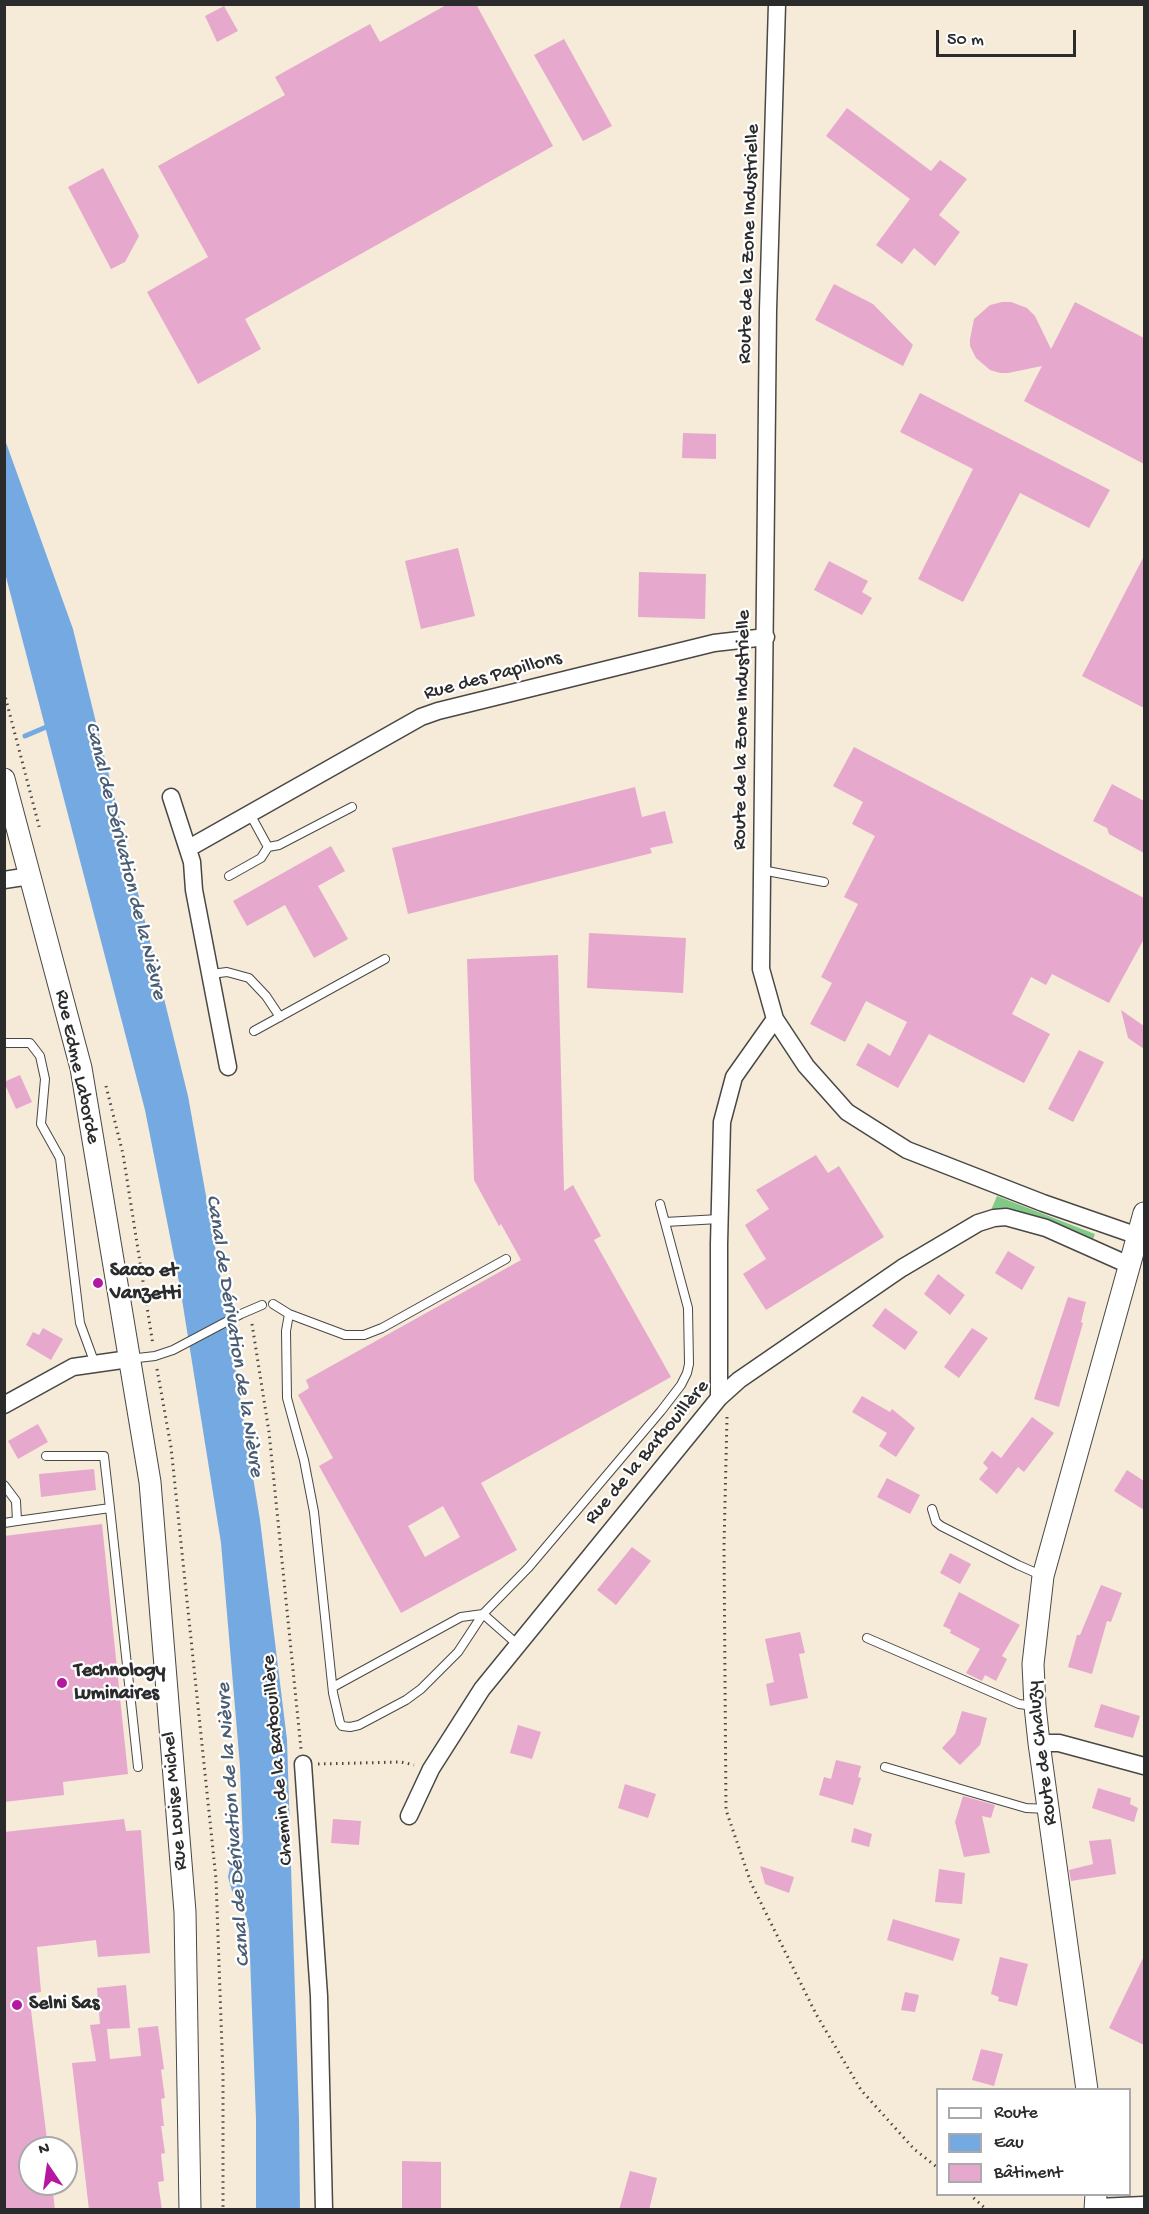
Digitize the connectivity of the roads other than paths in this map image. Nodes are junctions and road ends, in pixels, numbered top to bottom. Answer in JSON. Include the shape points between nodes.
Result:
{"nodes":[{"id":1,"x":777,"y":4,"type":"edge"},
{"id":2,"x":766,"y":637,"type":"junction"},
{"id":3,"x":4,"y":779,"type":"edge"},
{"id":4,"x":171,"y":797,"type":"dead end"},
{"id":5,"x":352,"y":807,"type":"dead end"},
{"id":6,"x":250,"y":814,"type":"junction"},
{"id":7,"x":189,"y":848,"type":"junction"},
{"id":8,"x":267,"y":848,"type":"junction"},
{"id":9,"x":762,"y":870,"type":"junction"},
{"id":10,"x":30,"y":876,"type":"junction"},
{"id":11,"x":229,"y":876,"type":"dead end"},
{"id":12,"x":4,"y":880,"type":"edge"},
{"id":13,"x":824,"y":882,"type":"dead end"},
{"id":14,"x":386,"y":959,"type":"dead end"},
{"id":15,"x":211,"y":974,"type":"junction"},
{"id":16,"x":280,"y":1017,"type":"junction"},
{"id":17,"x":775,"y":1019,"type":"junction"},
{"id":18,"x":254,"y":1031,"type":"dead end"},
{"id":19,"x":4,"y":1043,"type":"edge"},
{"id":20,"x":228,"y":1067,"type":"dead end"},
{"id":21,"x":660,"y":1204,"type":"dead end"},
{"id":22,"x":1144,"y":1213,"type":"edge"},
{"id":23,"x":719,"y":1219,"type":"junction"},
{"id":24,"x":665,"y":1222,"type":"junction"},
{"id":25,"x":1138,"y":1236,"type":"junction"},
{"id":26,"x":506,"y":1259,"type":"dead end"},
{"id":27,"x":1130,"y":1265,"type":"junction"},
{"id":28,"x":273,"y":1304,"type":"dead end"},
{"id":29,"x":262,"y":1305,"type":"dead end"},
{"id":30,"x":289,"y":1314,"type":"junction"},
{"id":31,"x":129,"y":1359,"type":"junction"},
{"id":32,"x":95,"y":1364,"type":"junction"},
{"id":33,"x":723,"y":1394,"type":"junction"},
{"id":34,"x":4,"y":1405,"type":"edge"},
{"id":35,"x":46,"y":1456,"type":"dead end"},
{"id":36,"x":4,"y":1485,"type":"edge"},
{"id":37,"x":110,"y":1508,"type":"junction"},
{"id":38,"x":932,"y":1509,"type":"dead end"},
{"id":39,"x":17,"y":1521,"type":"junction"},
{"id":40,"x":4,"y":1523,"type":"edge"},
{"id":41,"x":1044,"y":1576,"type":"junction"},
{"id":42,"x":483,"y":1614,"type":"junction"},
{"id":43,"x":867,"y":1638,"type":"dead end"},
{"id":44,"x":517,"y":1644,"type":"junction"},
{"id":45,"x":333,"y":1687,"type":"junction"},
{"id":46,"x":1035,"y":1706,"type":"junction"},
{"id":47,"x":1039,"y":1743,"type":"junction"},
{"id":48,"x":303,"y":1764,"type":"road end"},
{"id":49,"x":1144,"y":1766,"type":"edge"},
{"id":50,"x":138,"y":1767,"type":"dead end"},
{"id":51,"x":885,"y":1767,"type":"dead end"},
{"id":52,"x":1048,"y":1809,"type":"junction"},
{"id":53,"x":409,"y":1816,"type":"dead end"},
{"id":54,"x":1087,"y":2088,"type":"edge"},
{"id":55,"x":1096,"y":2204,"type":"edge"},
{"id":56,"x":1144,"y":2205,"type":"edge"},
{"id":57,"x":190,"y":2210,"type":"edge"},
{"id":58,"x":324,"y":2210,"type":"edge"}],
"edges":[{"from":1,"to":2,"type":"street","name":"Route de la Zone Industrielle","via":[[768,310]]},
{"from":2,"to":6,"type":"street","name":"Rue des Papillons","via":[[714,643],[438,711]]},
{"from":2,"to":9,"type":"street","name":"Route de la Zone Industrielle"},
{"from":3,"to":10,"type":"street","name":"Rue Edme Laborde"},
{"from":4,"to":7,"type":"street"},
{"from":5,"to":8,"type":"lane"},
{"from":6,"to":7,"type":"street","name":"Rue des Papillons"},
{"from":6,"to":8,"type":"lane"},
{"from":7,"to":15,"type":"street"},
{"from":8,"to":11,"type":"lane","via":[[261,858]]},
{"from":9,"to":13,"type":"lane"},
{"from":9,"to":17,"type":"street","name":"Route de la Zone Industrielle","via":[[760,969]]},
{"from":10,"to":12,"type":"street"},
{"from":10,"to":31,"type":"street","name":"Rue Edme Laborde","via":[[81,1068]]},
{"from":14,"to":16,"type":"lane"},
{"from":15,"to":16,"type":"lane","via":[[227,972],[249,978]]},
{"from":15,"to":20,"type":"street"},
{"from":16,"to":18,"type":"lane"},
{"from":17,"to":23,"type":"street","via":[[735,1077],[722,1122]]},
{"from":17,"to":25,"type":"street","name":"Route de la Zone Industrielle","via":[[806,1066],[847,1112],[907,1150]]},
{"from":19,"to":32,"type":"lane","via":[[30,1043],[40,1056],[45,1079],[41,1124],[60,1158],[80,1323]]},
{"from":21,"to":24,"type":"lane"},
{"from":22,"to":25,"type":"street","name":"Route de Chaluzy"},
{"from":23,"to":24,"type":"lane"},
{"from":23,"to":33,"type":"street"},
{"from":24,"to":42,"type":"lane","via":[[688,1308],[687,1373],[661,1411],[529,1567]]},
{"from":25,"to":27,"type":"street","name":"Route de Chaluzy"},
{"from":26,"to":30,"type":"lane","via":[[364,1335],[345,1335]]},
{"from":27,"to":33,"type":"street","name":"Rue de la Barbouillère","via":[[1021,1220],[1006,1217],[986,1221],[902,1268]]},
{"from":27,"to":41,"type":"street","name":"Route de Chaluzy"},
{"from":28,"to":30,"type":"lane"},
{"from":29,"to":31,"type":"lane","via":[[173,1350]]},
{"from":30,"to":45,"type":"lane","via":[[287,1398],[314,1512]]},
{"from":31,"to":32,"type":"street"},
{"from":31,"to":57,"type":"street","name":"Rue Louise Michel","via":[[150,1482],[185,1912]]},
{"from":32,"to":34,"type":"street","via":[[73,1367]]},
{"from":33,"to":44,"type":"street","name":"Rue de la Barbouillère"},
{"from":35,"to":37,"type":"lane","via":[[104,1456]]},
{"from":36,"to":39,"type":"lane","via":[[15,1501]]},
{"from":37,"to":39,"type":"lane"},
{"from":37,"to":50,"type":"lane"},
{"from":38,"to":41,"type":"lane","via":[[941,1526]]},
{"from":39,"to":40,"type":"lane"},
{"from":41,"to":46,"type":"street","name":"Route de Chaluzy","via":[[1033,1664]]},
{"from":42,"to":44,"type":"lane"},
{"from":42,"to":45,"type":"lane","via":[[454,1620]]},
{"from":42,"to":45,"type":"lane","via":[[458,1652],[421,1689],[359,1725],[342,1726]]},
{"from":43,"to":46,"type":"lane","via":[[1019,1704]]},
{"from":44,"to":53,"type":"street","name":"Rue de la Barbouillère","via":[[482,1689],[431,1768]]},
{"from":46,"to":47,"type":"street","name":"Route de Chaluzy"},
{"from":47,"to":49,"type":"street","via":[[1059,1743]]},
{"from":47,"to":52,"type":"street","name":"Route de Chaluzy"},
{"from":48,"to":58,"type":"street","name":"Chemin de la Barbouillère","via":[[318,1996]]},
{"from":51,"to":52,"type":"lane","via":[[1026,1808]]},
{"from":52,"to":54,"type":"street","name":"Route de Chaluzy"},
{"from":55,"to":56,"type":"street"}]}
